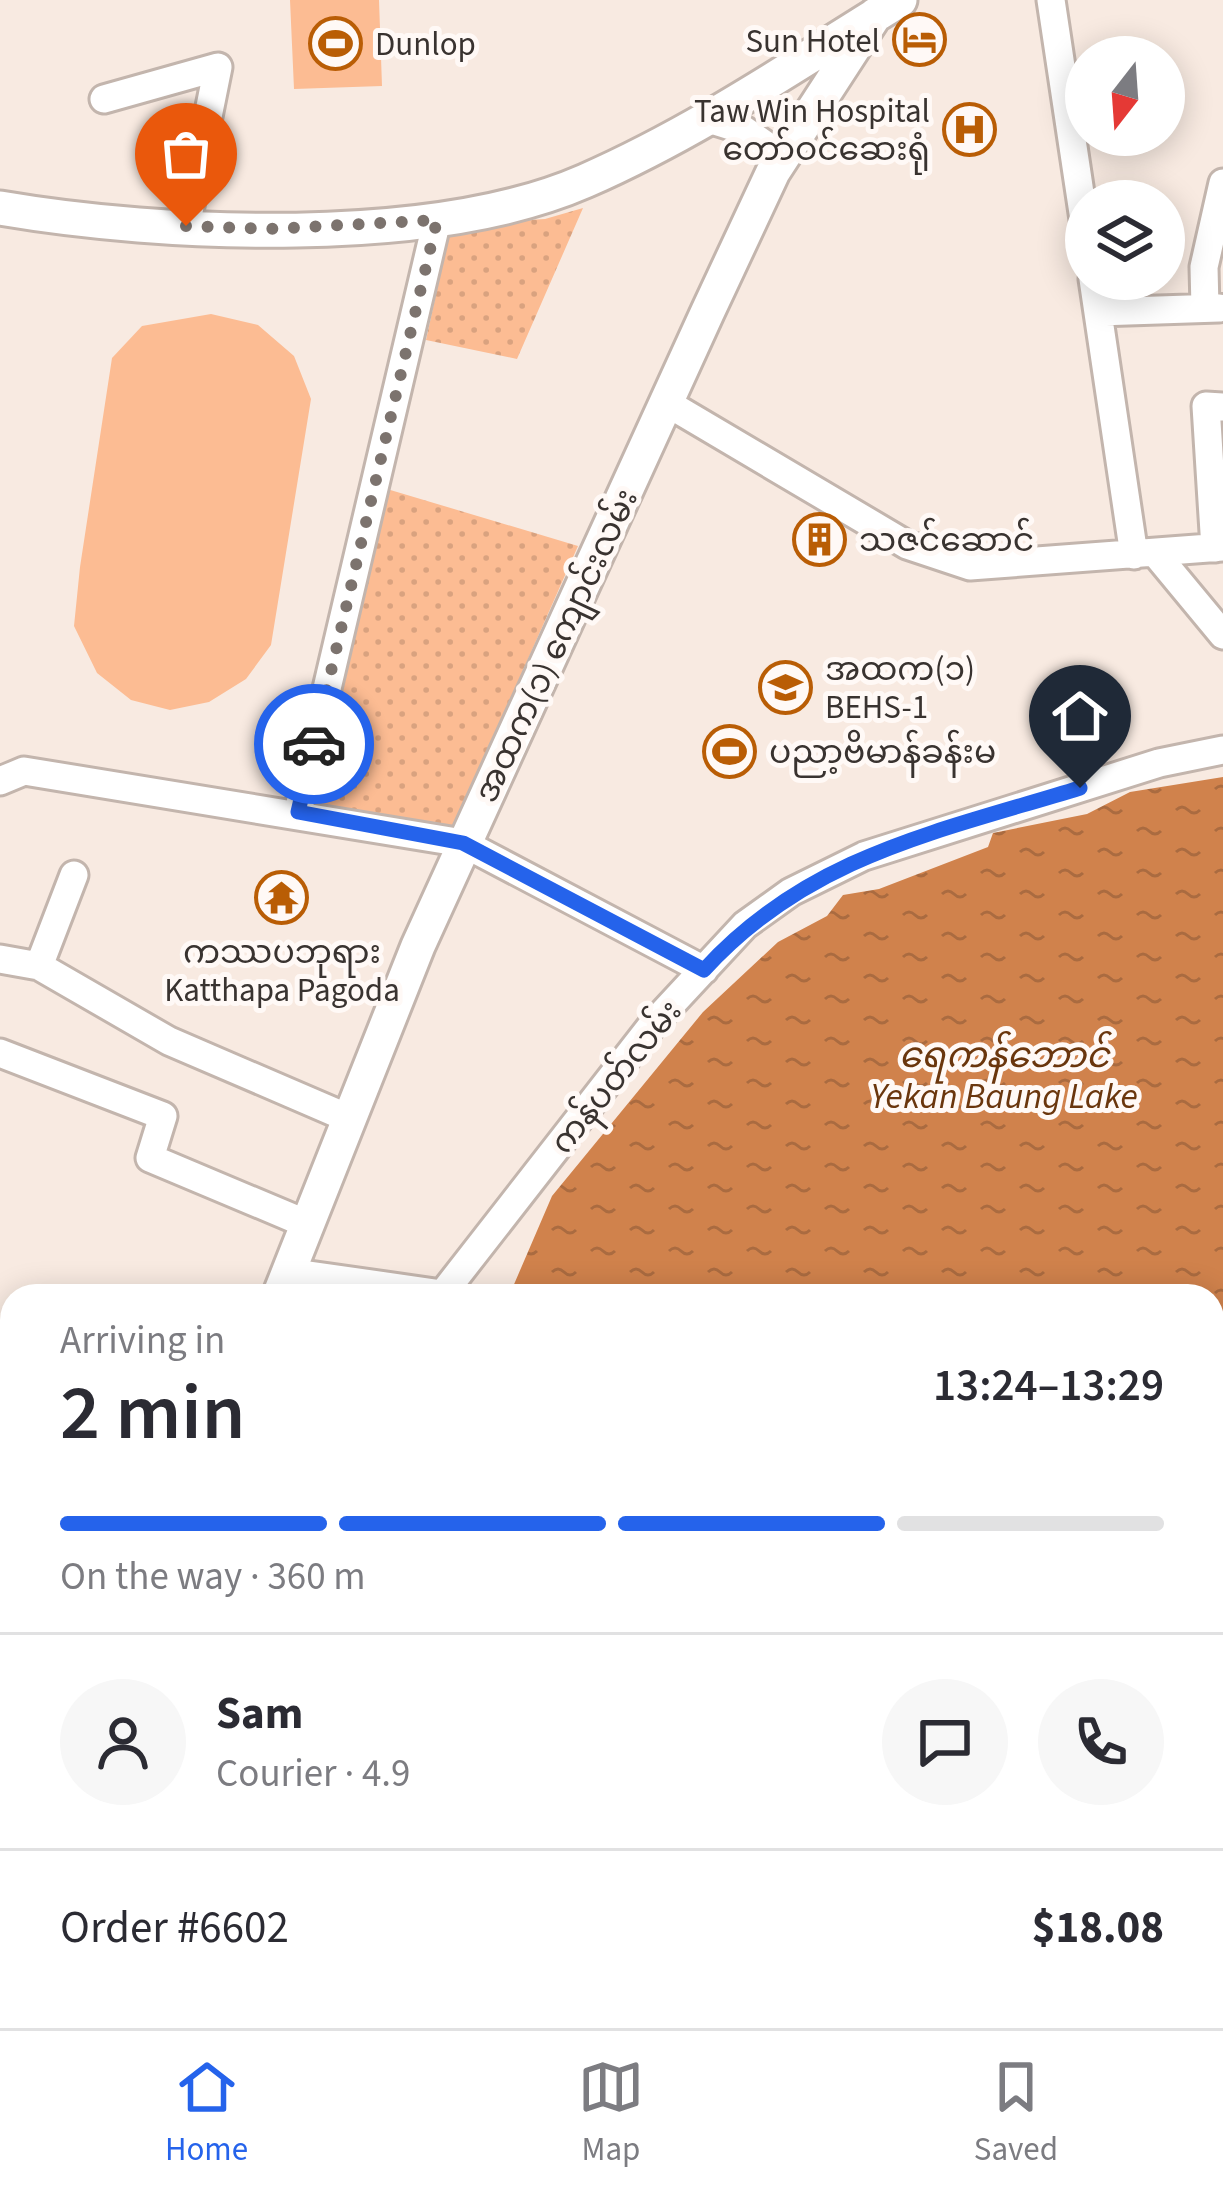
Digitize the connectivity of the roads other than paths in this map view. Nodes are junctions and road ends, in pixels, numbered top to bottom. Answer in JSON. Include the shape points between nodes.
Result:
{"nodes":[{"id":1,"x":1051,"y":0,"type":"edge"},
{"id":2,"x":888,"y":8,"type":"edge"},
{"id":3,"x":104,"y":99,"type":"dead end"},
{"id":4,"x":712,"y":120,"type":"junction"},
{"id":5,"x":784,"y":158,"type":"junction"},
{"id":6,"x":1078,"y":180,"type":"edge"},
{"id":7,"x":1223,"y":183,"type":"edge"},
{"id":8,"x":0,"y":208,"type":"edge"},
{"id":9,"x":437,"y":220,"type":"junction"},
{"id":10,"x":186,"y":226,"type":"junction"},
{"id":11,"x":1096,"y":300,"type":"edge"},
{"id":12,"x":1214,"y":308,"type":"edge"},
{"id":13,"x":1098,"y":313,"type":"junction"},
{"id":14,"x":667,"y":403,"type":"junction"},
{"id":15,"x":1223,"y":406,"type":"edge"},
{"id":16,"x":1219,"y":548,"type":"edge"},
{"id":17,"x":1145,"y":554,"type":"junction"},
{"id":18,"x":1223,"y":635,"type":"edge"},
{"id":19,"x":1223,"y":750,"type":"edge"},
{"id":20,"x":8,"y":774,"type":"edge"},
{"id":21,"x":298,"y":812,"type":"junction"},
{"id":22,"x":463,"y":843,"type":"junction"},
{"id":23,"x":74,"y":875,"type":"dead end"},
{"id":24,"x":0,"y":959,"type":"edge"},
{"id":25,"x":39,"y":966,"type":"junction"},
{"id":26,"x":704,"y":970,"type":"junction"},
{"id":27,"x":0,"y":1053,"type":"edge"},
{"id":28,"x":348,"y":1118,"type":"junction"},
{"id":29,"x":307,"y":1224,"type":"junction"},
{"id":30,"x":284,"y":1284,"type":"edge"},
{"id":31,"x":451,"y":1284,"type":"edge"}],
"edges":[{"from":1,"to":6,"type":"street"},
{"from":2,"to":4,"type":"main road"},
{"from":2,"to":5,"type":"main road","name":"အထက(၁) ကျောင်းလမ်း"},
{"from":3,"to":10,"type":"street","via":[[218,68]]},
{"from":4,"to":5,"type":"street","via":[[744,130]]},
{"from":4,"to":9,"type":"main road","via":[[582,182],[492,213]]},
{"from":5,"to":14,"type":"main road","name":"အထက(၁) ကျောင်းလမ်း"},
{"from":7,"to":12,"type":"street","via":[[1204,267]]},
{"from":8,"to":10,"type":"main road","via":[[87,223]]},
{"from":9,"to":10,"type":"main road"},
{"from":9,"to":21,"type":"street"},
{"from":11,"to":13,"type":"street"},
{"from":12,"to":13,"type":"street"},
{"from":13,"to":17,"type":"street"},
{"from":14,"to":17,"type":"street","via":[[908,545],[970,566]]},
{"from":14,"to":22,"type":"main road","name":"အထက(၁) ကျောင်းလမ်း"},
{"from":15,"to":16,"type":"street","via":[[1206,406]]},
{"from":16,"to":17,"type":"street"},
{"from":17,"to":18,"type":"street"},
{"from":19,"to":26,"type":"street","name":"ကန်ပတ်လမ်း","via":[[865,856],[791,892],[745,925]]},
{"from":20,"to":21,"type":"street"},
{"from":21,"to":22,"type":"street"},
{"from":22,"to":26,"type":"street"},
{"from":22,"to":28,"type":"main road","name":"အထက(၁) ကျောင်းလမ်း"},
{"from":23,"to":25,"type":"street"},
{"from":24,"to":25,"type":"street"},
{"from":25,"to":28,"type":"street","via":[[169,1041]]},
{"from":26,"to":31,"type":"street","name":"ကန်ပတ်လမ်း","via":[[652,1024]]},
{"from":27,"to":29,"type":"street","via":[[163,1116],[151,1158]]},
{"from":28,"to":29,"type":"main road","name":"အထက(၁) ကျောင်းလမ်း"},
{"from":29,"to":30,"type":"main road","name":"အထက(၁) ကျောင်းလမ်း"}]}
